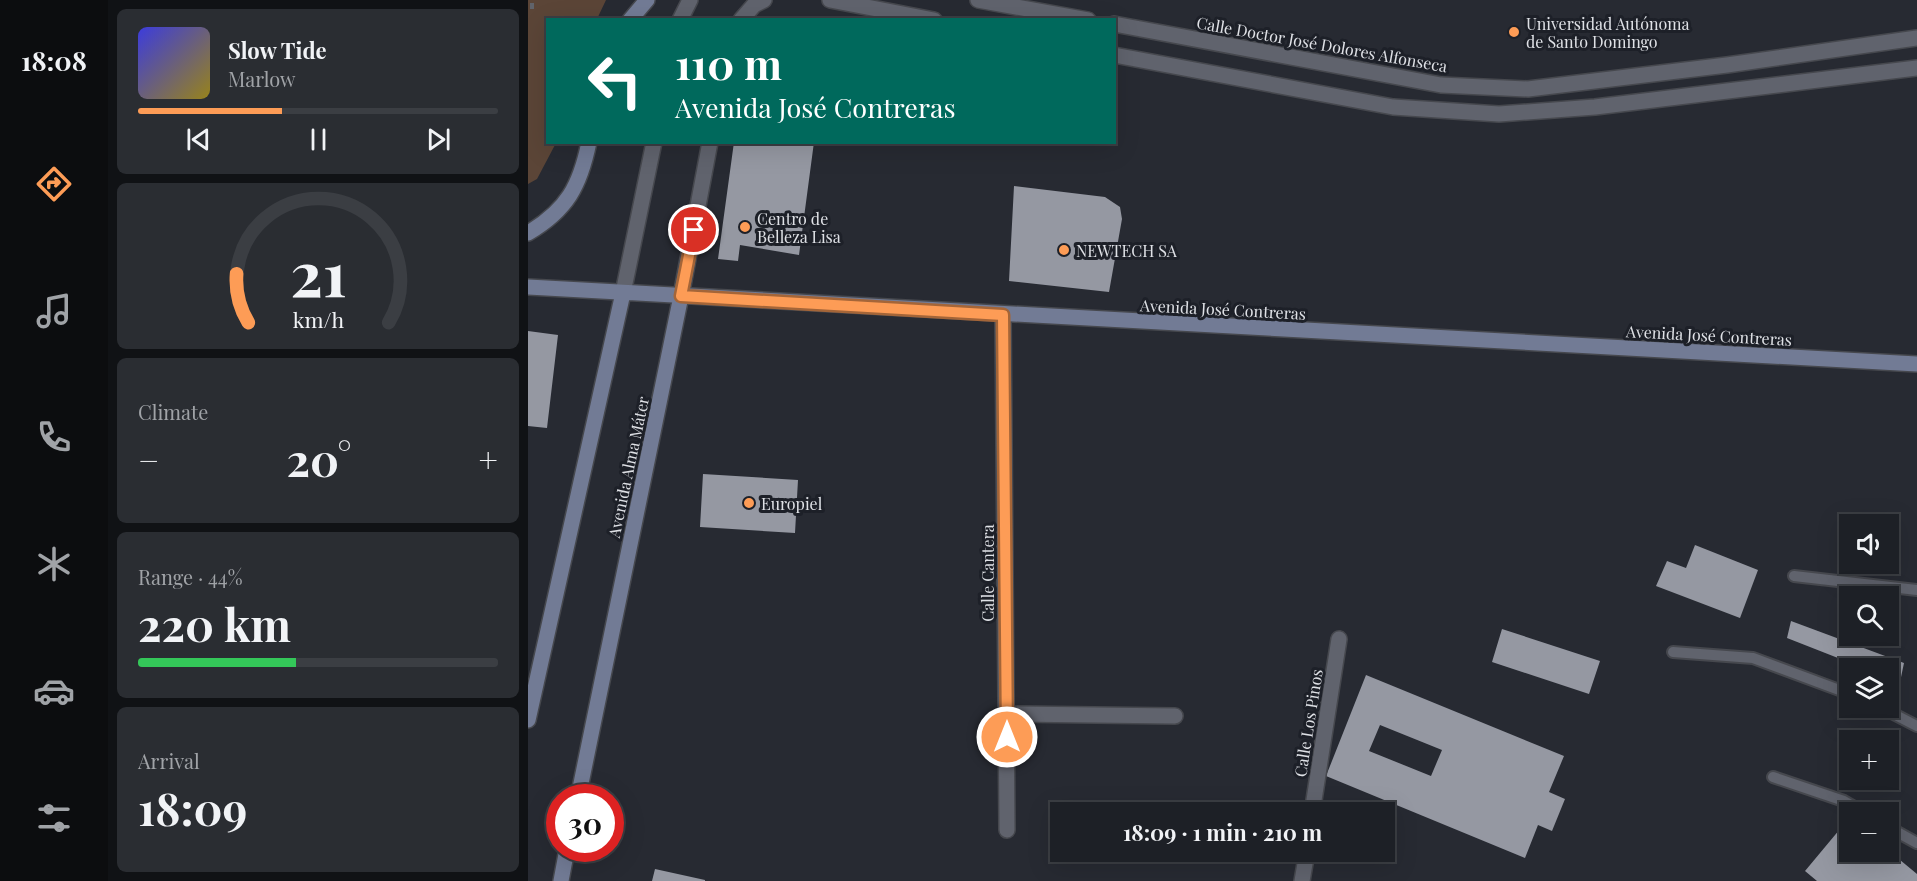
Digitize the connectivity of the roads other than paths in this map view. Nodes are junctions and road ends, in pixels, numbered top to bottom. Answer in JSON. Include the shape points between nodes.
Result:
{"nodes":[{"id":1,"x":647,"y":0,"type":"edge"},
{"id":2,"x":690,"y":0,"type":"edge"},
{"id":3,"x":764,"y":0,"type":"edge"},
{"id":4,"x":830,"y":0,"type":"edge"},
{"id":5,"x":978,"y":0,"type":"edge"},
{"id":6,"x":632,"y":18,"type":"edge"},
{"id":7,"x":681,"y":18,"type":"edge"},
{"id":8,"x":743,"y":18,"type":"edge"},
{"id":9,"x":924,"y":18,"type":"edge"},
{"id":10,"x":1077,"y":18,"type":"edge"},
{"id":11,"x":1116,"y":24,"type":"edge"},
{"id":12,"x":1917,"y":39,"type":"edge"},
{"id":13,"x":1116,"y":55,"type":"edge"},
{"id":14,"x":1917,"y":68,"type":"edge"},
{"id":15,"x":589,"y":144,"type":"edge"},
{"id":16,"x":654,"y":144,"type":"edge"},
{"id":17,"x":710,"y":144,"type":"edge"},
{"id":18,"x":528,"y":233,"type":"edge"},
{"id":19,"x":528,"y":287,"type":"edge"},
{"id":20,"x":623,"y":293,"type":"junction"},
{"id":21,"x":681,"y":296,"type":"junction"},
{"id":22,"x":1003,"y":315,"type":"junction"},
{"id":23,"x":1917,"y":364,"type":"edge"},
{"id":24,"x":1794,"y":576,"type":"dead end"},
{"id":25,"x":1917,"y":590,"type":"edge"},
{"id":26,"x":1339,"y":639,"type":"dead end"},
{"id":27,"x":1673,"y":652,"type":"dead end"},
{"id":28,"x":1839,"y":690,"type":"edge"},
{"id":29,"x":1006,"y":714,"type":"junction"},
{"id":30,"x":1175,"y":716,"type":"dead end"},
{"id":31,"x":1899,"y":717,"type":"edge"},
{"id":32,"x":528,"y":720,"type":"edge"},
{"id":33,"x":1917,"y":726,"type":"edge"},
{"id":34,"x":1773,"y":777,"type":"dead end"},
{"id":35,"x":581,"y":784,"type":"edge"},
{"id":36,"x":1314,"y":802,"type":"edge"},
{"id":37,"x":1846,"y":802,"type":"edge"},
{"id":38,"x":1007,"y":830,"type":"dead end"},
{"id":39,"x":1899,"y":833,"type":"edge"},
{"id":40,"x":1917,"y":843,"type":"edge"},
{"id":41,"x":565,"y":862,"type":"edge"},
{"id":42,"x":1305,"y":862,"type":"edge"},
{"id":43,"x":561,"y":881,"type":"edge"},
{"id":44,"x":1302,"y":881,"type":"edge"}],
"edges":[{"from":1,"to":6,"type":"main road"},
{"from":2,"to":7,"type":"street"},
{"from":3,"to":8,"type":"street"},
{"from":4,"to":9,"type":"street"},
{"from":5,"to":10,"type":"street"},
{"from":11,"to":12,"type":"street","name":"Calle Doctor José Dolores Alfonseca","via":[[1441,85],[1518,88]]},
{"from":13,"to":14,"type":"street","via":[[1393,107],[1499,114],[1595,107]]},
{"from":15,"to":18,"type":"main road","via":[[584,168],[562,208]]},
{"from":16,"to":20,"type":"street"},
{"from":17,"to":21,"type":"street","name":"Avenida Alma Máter"},
{"from":19,"to":20,"type":"main road","name":"Avenida José Contreras"},
{"from":20,"to":21,"type":"main road","name":"Avenida José Contreras"},
{"from":20,"to":32,"type":"main road"},
{"from":21,"to":22,"type":"main road","name":"Avenida José Contreras"},
{"from":21,"to":35,"type":"main road","name":"Avenida Alma Máter"},
{"from":22,"to":23,"type":"main road","name":"Avenida José Contreras"},
{"from":22,"to":29,"type":"street","name":"Calle Cantera"},
{"from":24,"to":25,"type":"lane"},
{"from":26,"to":36,"type":"street","name":"Calle Los Pinos"},
{"from":27,"to":28,"type":"lane","via":[[1753,658]]},
{"from":29,"to":30,"type":"street"},
{"from":29,"to":38,"type":"street","name":"Calle Cantera"},
{"from":31,"to":33,"type":"lane"},
{"from":34,"to":37,"type":"lane"},
{"from":39,"to":40,"type":"lane"},
{"from":41,"to":43,"type":"main road"},
{"from":42,"to":44,"type":"street"}]}
